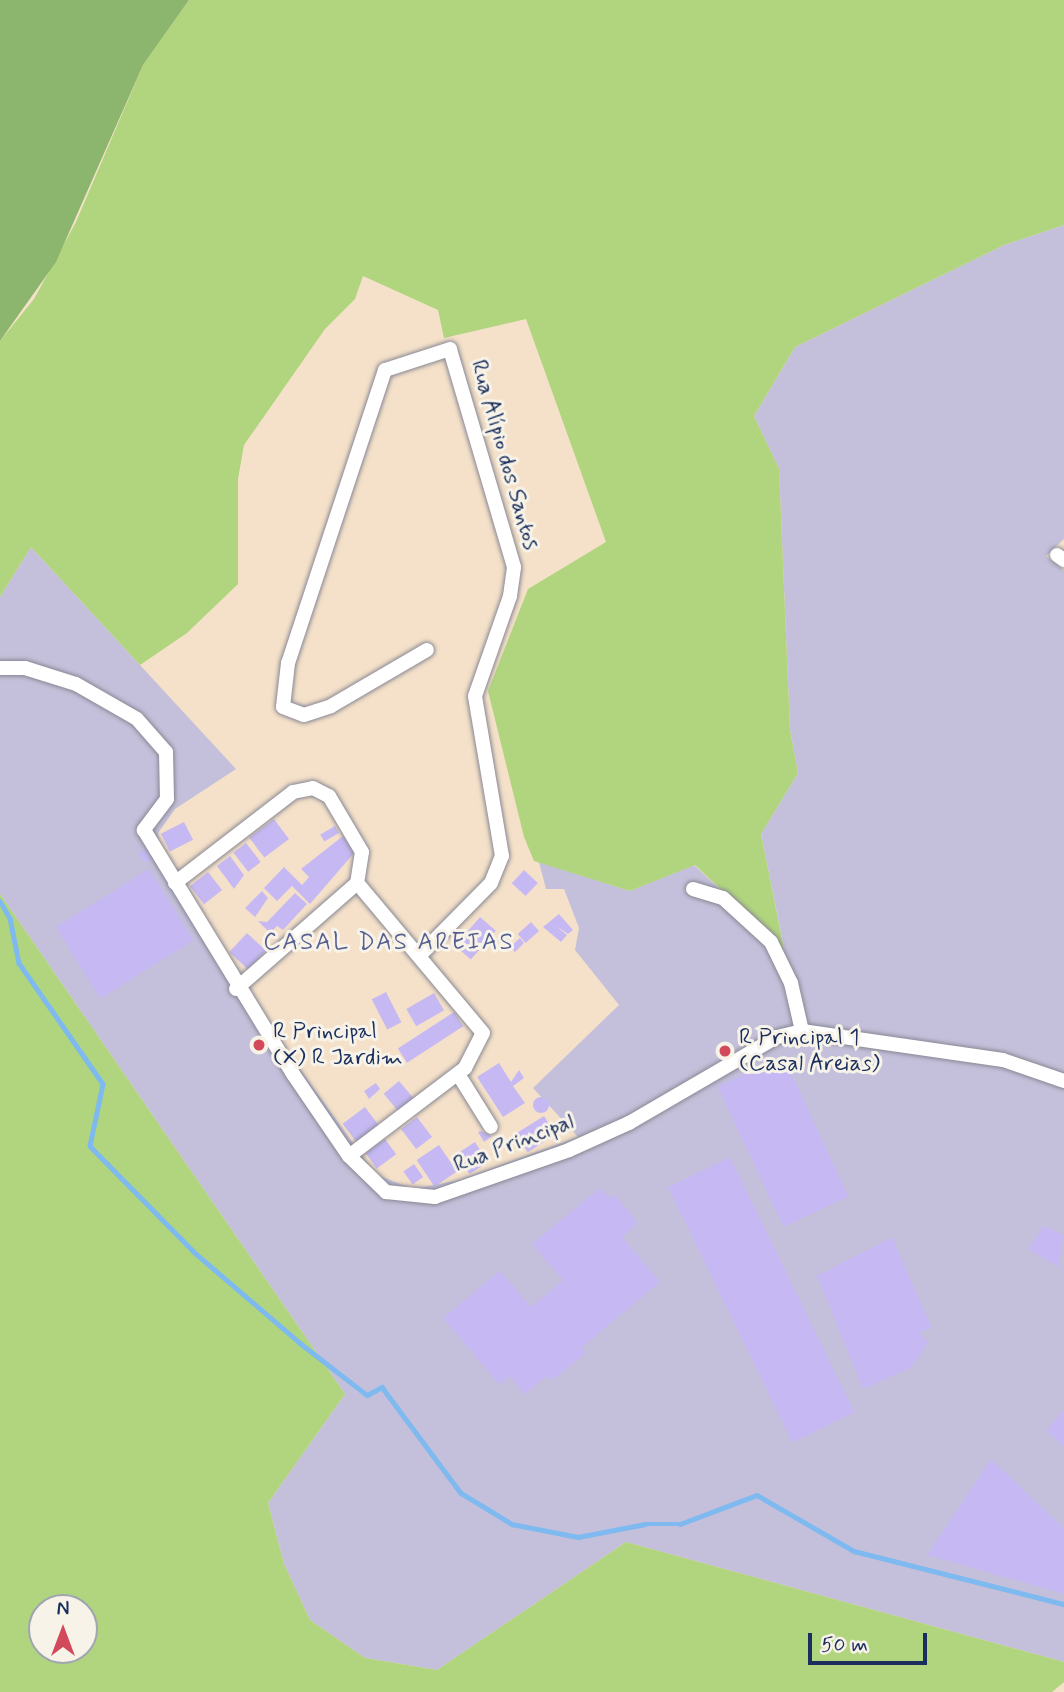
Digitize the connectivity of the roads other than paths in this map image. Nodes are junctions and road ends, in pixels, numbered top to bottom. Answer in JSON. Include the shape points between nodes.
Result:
{"nodes":[{"id":1,"x":427,"y":650,"type":"dead end"},
{"id":2,"x":0,"y":668,"type":"edge"},
{"id":3,"x":175,"y":883,"type":"junction"},
{"id":4,"x":357,"y":883,"type":"junction"},
{"id":5,"x":694,"y":889,"type":"dead end"},
{"id":6,"x":422,"y":953,"type":"junction"},
{"id":7,"x":236,"y":989,"type":"junction"},
{"id":8,"x":802,"y":1031,"type":"junction"},
{"id":9,"x":458,"y":1074,"type":"junction"},
{"id":10,"x":1064,"y":1082,"type":"edge"},
{"id":11,"x":491,"y":1127,"type":"dead end"},
{"id":12,"x":349,"y":1156,"type":"junction"}],
"edges":[{"from":1,"to":6,"type":"street","name":"Rua Alípio dos Santos","via":[[331,706],[304,715],[283,707],[288,663],[385,370],[450,349],[514,567],[510,596],[475,696],[502,856],[491,883]]},
{"from":2,"to":3,"type":"street","name":"Rua Principal","via":[[25,668],[76,684],[137,719],[166,752],[167,799],[144,830]]},
{"from":3,"to":4,"type":"street","via":[[293,792],[313,788],[328,796],[362,852]]},
{"from":3,"to":7,"type":"street","name":"Rua Principal"},
{"from":4,"to":6,"type":"street"},
{"from":4,"to":7,"type":"street"},
{"from":5,"to":8,"type":"street","via":[[723,898],[771,942],[791,983]]},
{"from":6,"to":9,"type":"street","via":[[483,1028],[477,1053]]},
{"from":7,"to":12,"type":"street","name":"Rua Principal"},
{"from":8,"to":10,"type":"street","name":"Rua Principal","via":[[1003,1060]]},
{"from":8,"to":12,"type":"street","name":"Rua Principal","via":[[777,1037],[629,1123],[445,1195],[386,1192]]},
{"from":9,"to":11,"type":"street"},
{"from":9,"to":12,"type":"street"}]}
